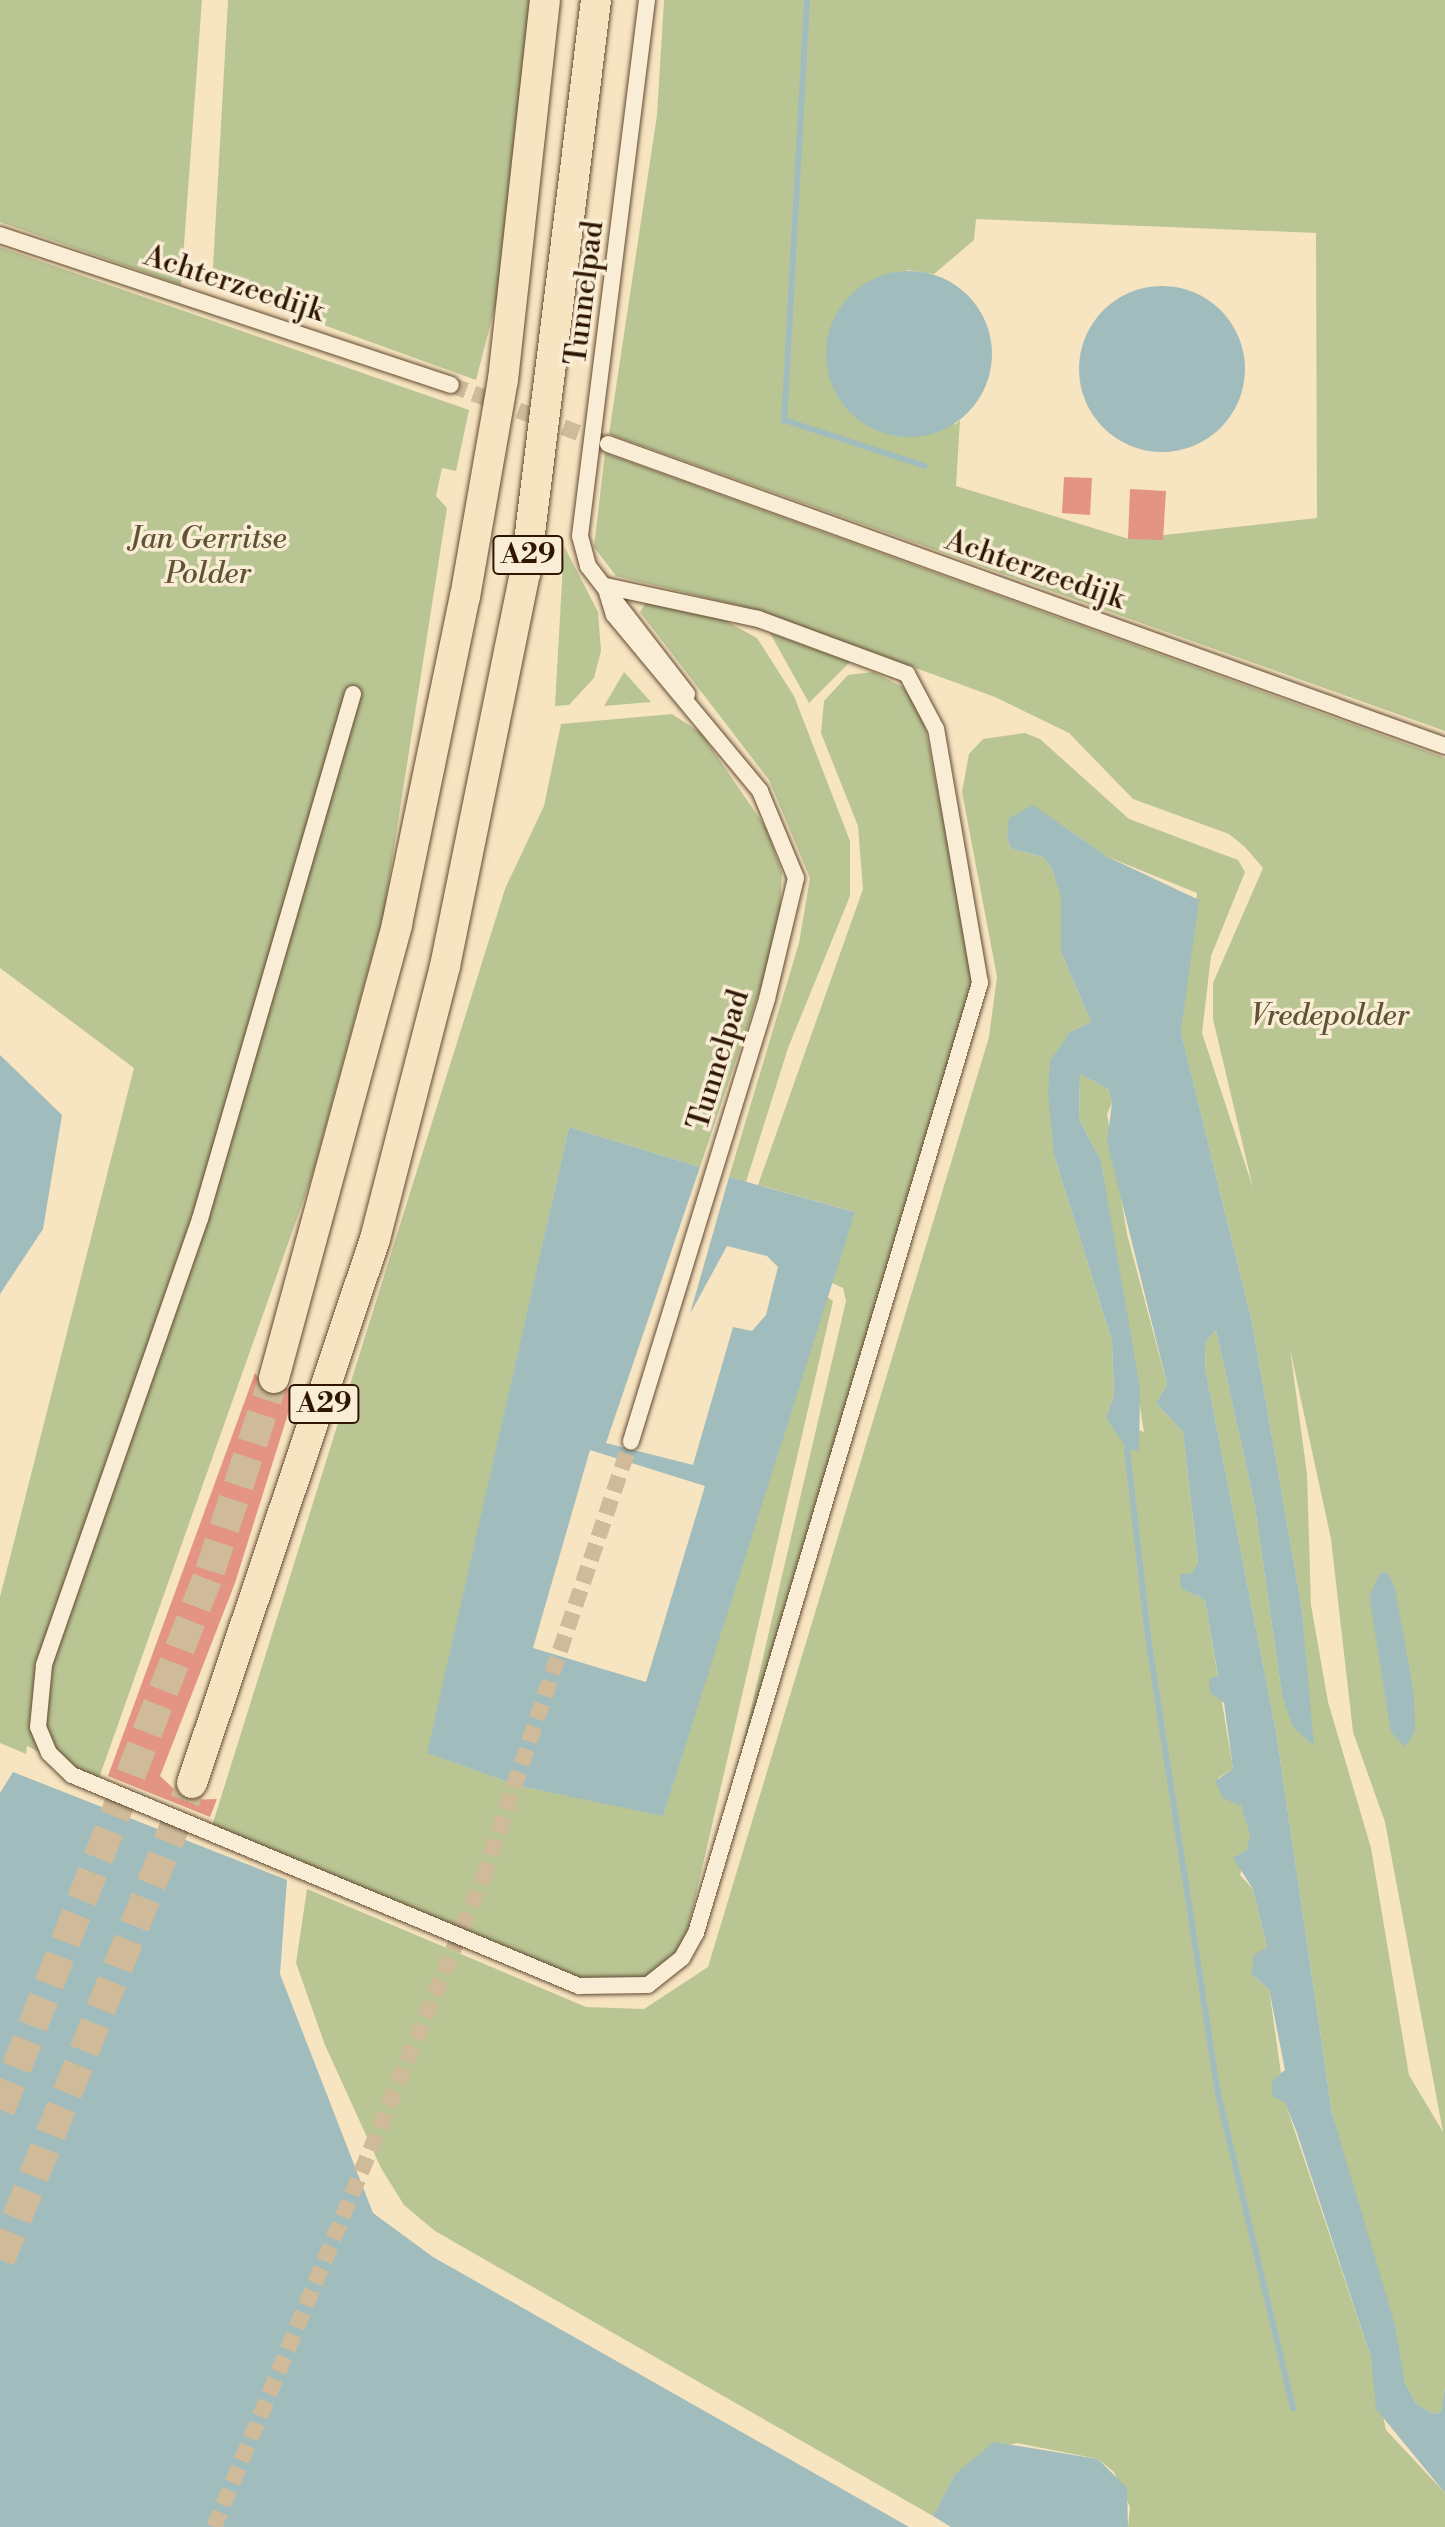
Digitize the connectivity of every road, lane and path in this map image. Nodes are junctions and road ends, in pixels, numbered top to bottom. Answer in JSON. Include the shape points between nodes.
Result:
{"nodes":[{"id":1,"x":545,"y":0,"type":"edge"},
{"id":2,"x":596,"y":0,"type":"edge"},
{"id":3,"x":647,"y":0,"type":"edge"},
{"id":4,"x":0,"y":235,"type":"edge"},
{"id":5,"x":451,"y":385,"type":"tunnel mouth"},
{"id":6,"x":608,"y":444,"type":"tunnel mouth"},
{"id":7,"x":605,"y":586,"type":"junction"},
{"id":8,"x":353,"y":694,"type":"dead end"},
{"id":9,"x":1445,"y":746,"type":"edge"},
{"id":10,"x":274,"y":1378,"type":"tunnel mouth"},
{"id":11,"x":631,"y":1442,"type":"tunnel mouth"},
{"id":12,"x":192,"y":1783,"type":"tunnel mouth"}],
"edges":[{"from":1,"to":10,"type":"highway","number":"A29","via":[[503,380],[453,656],[397,924]]},
{"from":2,"to":12,"type":"highway","number":"A29","via":[[525,574],[445,966],[361,1284]]},
{"from":3,"to":7,"type":"street","name":"Tunnelpad","via":[[580,536],[588,566]]},
{"from":4,"to":5,"type":"street","name":"Achterzeedijk"},
{"from":6,"to":9,"type":"street","name":"Achterzeedijk"},
{"from":7,"to":8,"type":"street","via":[[697,602],[907,674],[936,729],[980,983],[696,1933],[665,1976],[626,1990],[579,1986],[72,1775],[49,1753],[38,1727],[44,1665],[200,1219]]},
{"from":7,"to":11,"type":"street","name":"Tunnelpad","via":[[614,615],[770,806],[792,864],[795,894]]}]}
